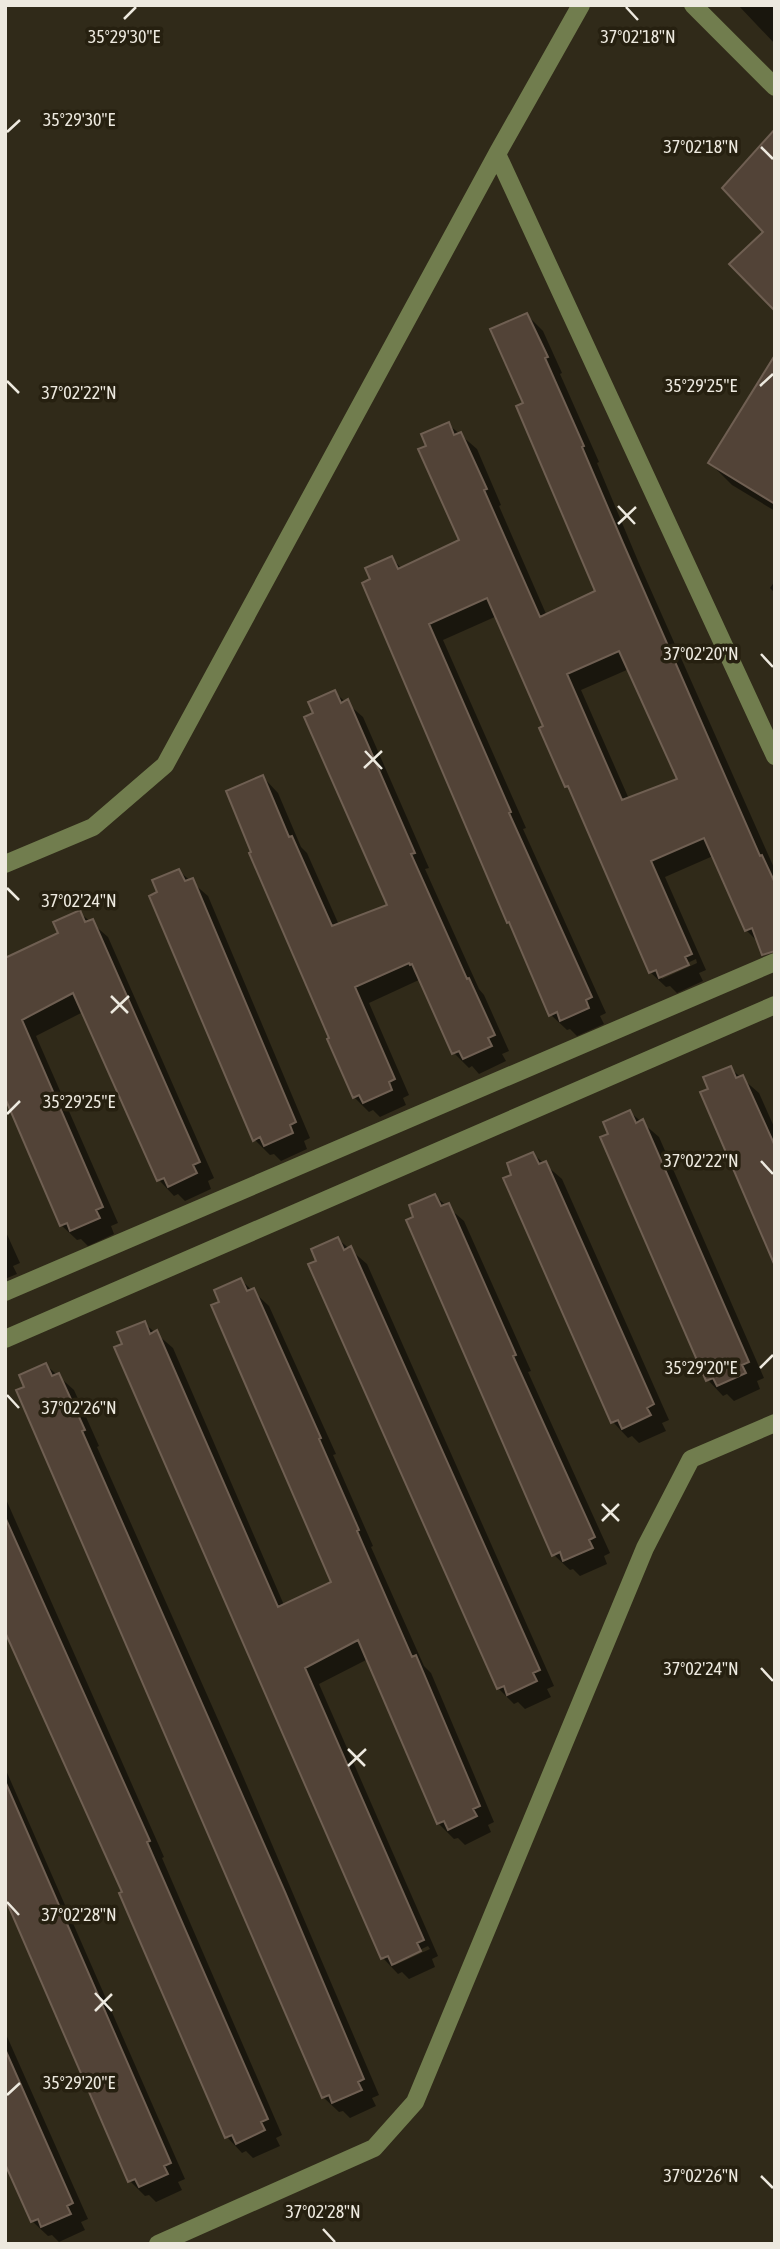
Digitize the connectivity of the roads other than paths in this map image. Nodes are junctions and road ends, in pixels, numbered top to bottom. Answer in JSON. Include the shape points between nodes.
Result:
{"nodes":[{"id":1,"x":581,"y":5,"type":"edge"},
{"id":2,"x":693,"y":5,"type":"edge"},
{"id":3,"x":775,"y":87,"type":"edge"},
{"id":4,"x":497,"y":154,"type":"junction"},
{"id":5,"x":775,"y":755,"type":"edge"},
{"id":6,"x":5,"y":864,"type":"edge"},
{"id":7,"x":775,"y":962,"type":"edge"},
{"id":8,"x":775,"y":1005,"type":"edge"},
{"id":9,"x":5,"y":1292,"type":"edge"},
{"id":10,"x":5,"y":1339,"type":"edge"},
{"id":11,"x":775,"y":1423,"type":"edge"},
{"id":12,"x":158,"y":2244,"type":"edge"}],
"edges":[{"from":1,"to":4,"type":"street"},
{"from":2,"to":3,"type":"street"},
{"from":4,"to":5,"type":"street"},
{"from":4,"to":6,"type":"street","via":[[165,765],[93,827]]},
{"from":7,"to":9,"type":"street"},
{"from":8,"to":10,"type":"street"},
{"from":11,"to":12,"type":"street","via":[[691,1459],[645,1548],[415,2102],[374,2148]]}]}
